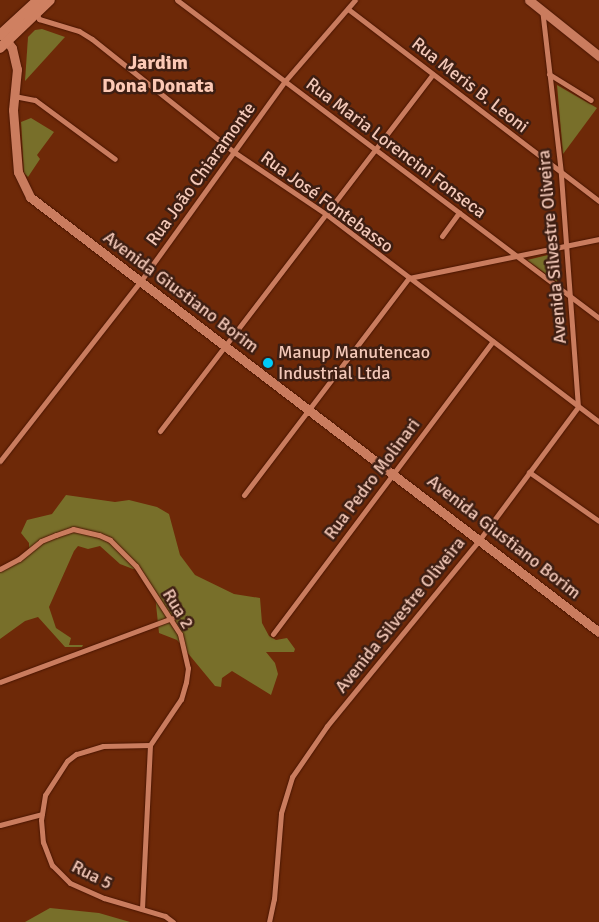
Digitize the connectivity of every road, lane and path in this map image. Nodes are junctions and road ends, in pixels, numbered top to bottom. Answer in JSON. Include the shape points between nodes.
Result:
{"nodes":[{"id":1,"x":38,"y":0,"type":"edge"},
{"id":2,"x":50,"y":0,"type":"edge"},
{"id":3,"x":177,"y":0,"type":"edge"},
{"id":4,"x":355,"y":0,"type":"edge"},
{"id":5,"x":529,"y":0,"type":"edge"},
{"id":6,"x":348,"y":9,"type":"junction"},
{"id":7,"x":542,"y":10,"type":"junction"},
{"id":8,"x":36,"y":14,"type":"junction"},
{"id":9,"x":2,"y":40,"type":"edge"},
{"id":10,"x":599,"y":56,"type":"edge"},
{"id":11,"x":433,"y":74,"type":"junction"},
{"id":12,"x":549,"y":74,"type":"junction"},
{"id":13,"x":285,"y":82,"type":"junction"},
{"id":14,"x":14,"y":96,"type":"junction"},
{"id":15,"x":591,"y":100,"type":"dead end"},
{"id":16,"x":374,"y":149,"type":"junction"},
{"id":17,"x":234,"y":152,"type":"junction"},
{"id":18,"x":115,"y":159,"type":"dead end"},
{"id":19,"x":561,"y":173,"type":"junction"},
{"id":20,"x":599,"y":201,"type":"edge"},
{"id":21,"x":326,"y":214,"type":"junction"},
{"id":22,"x":459,"y":214,"type":"junction"},
{"id":23,"x":442,"y":236,"type":"dead end"},
{"id":24,"x":599,"y":239,"type":"edge"},
{"id":25,"x":565,"y":246,"type":"junction"},
{"id":26,"x":514,"y":255,"type":"junction"},
{"id":27,"x":409,"y":278,"type":"junction"},
{"id":28,"x":140,"y":282,"type":"junction"},
{"id":29,"x":570,"y":297,"type":"junction"},
{"id":30,"x":599,"y":318,"type":"edge"},
{"id":31,"x":493,"y":341,"type":"junction"},
{"id":32,"x":225,"y":345,"type":"junction"},
{"id":33,"x":578,"y":407,"type":"junction"},
{"id":34,"x":309,"y":409,"type":"junction"},
{"id":35,"x":599,"y":422,"type":"edge"},
{"id":36,"x":160,"y":431,"type":"dead end"},
{"id":37,"x":0,"y":461,"type":"edge"},
{"id":38,"x":393,"y":472,"type":"junction"},
{"id":39,"x":529,"y":472,"type":"junction"},
{"id":40,"x":244,"y":495,"type":"dead end"},
{"id":41,"x":599,"y":521,"type":"edge"},
{"id":42,"x":480,"y":539,"type":"junction"},
{"id":43,"x":0,"y":569,"type":"edge"},
{"id":44,"x":172,"y":618,"type":"junction"},
{"id":45,"x":599,"y":632,"type":"edge"},
{"id":46,"x":274,"y":634,"type":"dead end"},
{"id":47,"x":0,"y":682,"type":"edge"},
{"id":48,"x":150,"y":745,"type":"junction"},
{"id":49,"x":42,"y":814,"type":"junction"},
{"id":50,"x":0,"y":825,"type":"edge"},
{"id":51,"x":142,"y":909,"type":"junction"},
{"id":52,"x":173,"y":922,"type":"edge"},
{"id":53,"x":269,"y":922,"type":"edge"}],
"edges":[{"from":1,"to":8,"type":"street"},
{"from":1,"to":9,"type":"main road"},
{"from":2,"to":8,"type":"main road"},
{"from":3,"to":13,"type":"street","name":"Rua Maria Lorencini Fonseca"},
{"from":4,"to":6,"type":"street","name":"Rua João Chiaramonte"},
{"from":5,"to":7,"type":"main road"},
{"from":6,"to":11,"type":"street","name":"Rua Meris B. Leoni"},
{"from":6,"to":13,"type":"street","name":"Rua João Chiaramonte"},
{"from":7,"to":10,"type":"main road"},
{"from":7,"to":12,"type":"street","name":"Avenida Silvestre Oliveira"},
{"from":8,"to":9,"type":"main road"},
{"from":8,"to":17,"type":"street","name":"Rua José Fontebasso","via":[[39,19],[80,31],[92,39]]},
{"from":9,"to":14,"type":"main road","name":"Avenida Giustiano Borim","via":[[17,68]]},
{"from":11,"to":16,"type":"street"},
{"from":11,"to":19,"type":"street","name":"Rua Meris B. Leoni"},
{"from":12,"to":15,"type":"street"},
{"from":12,"to":19,"type":"street","name":"Avenida Silvestre Oliveira"},
{"from":13,"to":16,"type":"street","name":"Rua Maria Lorencini Fonseca"},
{"from":13,"to":17,"type":"street","name":"Rua João Chiaramonte"},
{"from":14,"to":18,"type":"street","via":[[35,100]]},
{"from":14,"to":28,"type":"main road","name":"Avenida Giustiano Borim","via":[[18,172],[30,197]]},
{"from":16,"to":21,"type":"street"},
{"from":16,"to":22,"type":"street","name":"Rua Maria Lorencini Fonseca"},
{"from":17,"to":21,"type":"street","name":"Rua José Fontebasso"},
{"from":17,"to":28,"type":"street","name":"Rua João Chiaramonte"},
{"from":19,"to":20,"type":"street","name":"Rua Meris B. Leoni"},
{"from":19,"to":25,"type":"street","name":"Avenida Silvestre Oliveira"},
{"from":21,"to":27,"type":"street","name":"Rua José Fontebasso"},
{"from":21,"to":32,"type":"street"},
{"from":22,"to":23,"type":"street"},
{"from":22,"to":26,"type":"street","name":"Rua Maria Lorencini Fonseca"},
{"from":24,"to":25,"type":"street"},
{"from":25,"to":26,"type":"street"},
{"from":25,"to":29,"type":"street","name":"Avenida Silvestre Oliveira"},
{"from":26,"to":27,"type":"street"},
{"from":26,"to":29,"type":"street","name":"Rua Maria Lorencini Fonseca"},
{"from":27,"to":31,"type":"street","name":"Rua José Fontebasso"},
{"from":27,"to":34,"type":"street"},
{"from":28,"to":32,"type":"main road","name":"Avenida Giustiano Borim"},
{"from":28,"to":37,"type":"street","name":"Rua João Chiaramonte"},
{"from":29,"to":30,"type":"street","name":"Rua Maria Lorencini Fonseca"},
{"from":29,"to":33,"type":"street","name":"Avenida Silvestre Oliveira"},
{"from":31,"to":33,"type":"street","name":"Rua José Fontebasso"},
{"from":31,"to":38,"type":"street","name":"Rua Pedro Molinari"},
{"from":32,"to":34,"type":"main road","name":"Avenida Giustiano Borim"},
{"from":32,"to":36,"type":"street"},
{"from":33,"to":35,"type":"street","name":"Rua José Fontebasso"},
{"from":33,"to":39,"type":"street","name":"Avenida Silvestre Oliveira"},
{"from":34,"to":38,"type":"main road","name":"Avenida Giustiano Borim"},
{"from":34,"to":40,"type":"street"},
{"from":38,"to":42,"type":"main road","name":"Avenida Giustiano Borim"},
{"from":38,"to":46,"type":"street","name":"Rua Pedro Molinari"},
{"from":39,"to":41,"type":"street"},
{"from":39,"to":42,"type":"street","name":"Avenida Silvestre Oliveira"},
{"from":42,"to":45,"type":"main road","name":"Avenida Giustiano Borim"},
{"from":42,"to":53,"type":"street","name":"Avenida Silvestre Oliveira","via":[[327,726],[292,777],[281,813]]},
{"from":43,"to":44,"type":"street","name":"Rua 2","via":[[19,560],[41,541],[73,529],[99,535],[110,540],[136,566]]},
{"from":44,"to":47,"type":"street"},
{"from":44,"to":48,"type":"street","name":"Rua 2","via":[[184,651],[186,682],[181,699]]},
{"from":48,"to":49,"type":"street","name":"Rua 5","via":[[103,746],[76,754],[50,784]]},
{"from":48,"to":51,"type":"street"},
{"from":49,"to":50,"type":"street"},
{"from":49,"to":51,"type":"street","name":"Rua 5","via":[[45,850],[58,873],[87,891]]},
{"from":51,"to":52,"type":"street","name":"Rua 5"}]}
